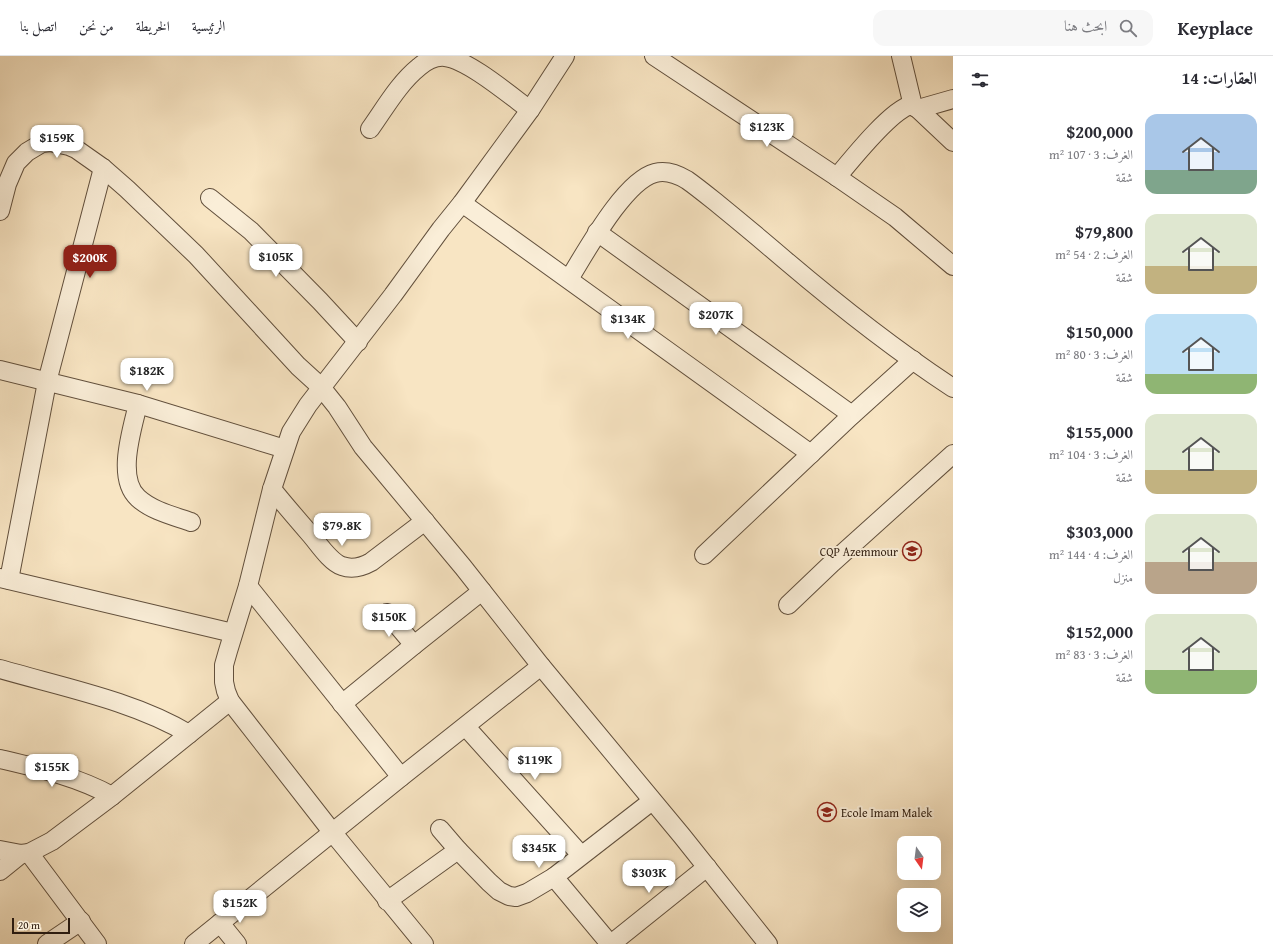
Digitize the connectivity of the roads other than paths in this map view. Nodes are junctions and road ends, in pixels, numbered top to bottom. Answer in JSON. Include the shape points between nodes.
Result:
{"nodes":[{"id":1,"x":565,"y":56,"type":"edge"},
{"id":2,"x":654,"y":56,"type":"edge"},
{"id":3,"x":901,"y":56,"type":"edge"},
{"id":4,"x":953,"y":99,"type":"edge"},
{"id":5,"x":915,"y":107,"type":"junction"},
{"id":6,"x":530,"y":110,"type":"junction"},
{"id":7,"x":370,"y":129,"type":"dead end"},
{"id":8,"x":953,"y":142,"type":"edge"},
{"id":9,"x":103,"y":168,"type":"junction"},
{"id":10,"x":837,"y":176,"type":"junction"},
{"id":11,"x":210,"y":198,"type":"dead end"},
{"id":12,"x":462,"y":203,"type":"junction"},
{"id":13,"x":0,"y":211,"type":"edge"},
{"id":14,"x":598,"y":232,"type":"junction"},
{"id":15,"x":953,"y":266,"type":"edge"},
{"id":16,"x":569,"y":279,"type":"junction"},
{"id":17,"x":358,"y":342,"type":"junction"},
{"id":18,"x":913,"y":360,"type":"junction"},
{"id":19,"x":0,"y":370,"type":"edge"},
{"id":20,"x":48,"y":382,"type":"junction"},
{"id":21,"x":321,"y":387,"type":"junction"},
{"id":22,"x":953,"y":388,"type":"edge"},
{"id":23,"x":138,"y":404,"type":"junction"},
{"id":24,"x":852,"y":415,"type":"junction"},
{"id":25,"x":285,"y":449,"type":"junction"},
{"id":26,"x":811,"y":454,"type":"junction"},
{"id":27,"x":953,"y":454,"type":"edge"},
{"id":28,"x":272,"y":489,"type":"junction"},
{"id":29,"x":425,"y":521,"type":"junction"},
{"id":30,"x":191,"y":522,"type":"dead end"},
{"id":31,"x":704,"y":555,"type":"dead end"},
{"id":32,"x":5,"y":579,"type":"edge"},
{"id":33,"x":248,"y":586,"type":"junction"},
{"id":34,"x":482,"y":591,"type":"junction"},
{"id":35,"x":788,"y":605,"type":"dead end"},
{"id":36,"x":387,"y":613,"type":"dead end"},
{"id":37,"x":233,"y":633,"type":"junction"},
{"id":38,"x":414,"y":645,"type":"junction"},
{"id":39,"x":541,"y":666,"type":"junction"},
{"id":40,"x":0,"y":669,"type":"edge"},
{"id":41,"x":230,"y":701,"type":"junction"},
{"id":42,"x":342,"y":704,"type":"junction"},
{"id":43,"x":466,"y":727,"type":"junction"},
{"id":44,"x":189,"y":734,"type":"junction"},
{"id":45,"x":0,"y":759,"type":"edge"},
{"id":46,"x":401,"y":777,"type":"junction"},
{"id":47,"x":112,"y":796,"type":"junction"},
{"id":48,"x":652,"y":802,"type":"junction"},
{"id":49,"x":440,"y":829,"type":"dead end"},
{"id":50,"x":333,"y":833,"type":"junction"},
{"id":51,"x":0,"y":850,"type":"edge"},
{"id":52,"x":458,"y":850,"type":"junction"},
{"id":53,"x":25,"y":854,"type":"junction"},
{"id":54,"x":581,"y":855,"type":"junction"},
{"id":55,"x":707,"y":866,"type":"junction"},
{"id":56,"x":0,"y":871,"type":"edge"},
{"id":57,"x":554,"y":877,"type":"junction"},
{"id":58,"x":388,"y":900,"type":"junction"},
{"id":59,"x":81,"y":922,"type":"junction"},
{"id":60,"x":220,"y":923,"type":"junction"},
{"id":61,"x":762,"y":942,"type":"edge"},
{"id":62,"x":47,"y":944,"type":"edge"},
{"id":63,"x":97,"y":944,"type":"edge"},
{"id":64,"x":194,"y":944,"type":"edge"},
{"id":65,"x":237,"y":944,"type":"edge"},
{"id":66,"x":424,"y":944,"type":"edge"},
{"id":67,"x":610,"y":944,"type":"edge"}],
"edges":[{"from":1,"to":6,"type":"street"},
{"from":2,"to":10,"type":"street"},
{"from":3,"to":5,"type":"street"},
{"from":4,"to":5,"type":"street"},
{"from":5,"to":8,"type":"street"},
{"from":5,"to":10,"type":"street","via":[[907,106],[889,119]]},
{"from":6,"to":7,"type":"street","via":[[464,63],[445,57],[420,66],[395,93]]},
{"from":6,"to":12,"type":"street"},
{"from":9,"to":13,"type":"street","via":[[69,146],[42,143],[27,152],[16,163]]},
{"from":9,"to":20,"type":"street"},
{"from":9,"to":21,"type":"street","via":[[196,255],[298,366]]},
{"from":10,"to":15,"type":"street","via":[[895,217]]},
{"from":11,"to":17,"type":"street","via":[[251,231]]},
{"from":12,"to":16,"type":"street"},
{"from":12,"to":17,"type":"street"},
{"from":14,"to":16,"type":"street"},
{"from":14,"to":18,"type":"street","via":[[620,201],[639,181],[657,173],[674,174],[687,180]]},
{"from":14,"to":24,"type":"street"},
{"from":16,"to":26,"type":"street"},
{"from":17,"to":21,"type":"street"},
{"from":18,"to":22,"type":"street"},
{"from":18,"to":24,"type":"street"},
{"from":19,"to":20,"type":"street"},
{"from":20,"to":23,"type":"street"},
{"from":20,"to":32,"type":"street"},
{"from":21,"to":25,"type":"street","via":[[298,419]]},
{"from":21,"to":29,"type":"street","via":[[338,407],[363,447]]},
{"from":23,"to":25,"type":"street"},
{"from":23,"to":30,"type":"street","via":[[126,470],[131,487],[138,498],[150,506]]},
{"from":24,"to":26,"type":"street"},
{"from":25,"to":28,"type":"street"},
{"from":26,"to":31,"type":"street"},
{"from":27,"to":35,"type":"street"},
{"from":28,"to":29,"type":"street","via":[[323,550],[341,566],[349,568],[357,568],[371,562]]},
{"from":28,"to":33,"type":"street"},
{"from":29,"to":34,"type":"street"},
{"from":32,"to":37,"type":"street"},
{"from":33,"to":37,"type":"street"},
{"from":33,"to":42,"type":"street"},
{"from":34,"to":38,"type":"street"},
{"from":34,"to":39,"type":"street"},
{"from":36,"to":38,"type":"street"},
{"from":37,"to":41,"type":"street","via":[[224,673],[224,686]]},
{"from":38,"to":42,"type":"street"},
{"from":39,"to":43,"type":"street"},
{"from":39,"to":48,"type":"street"},
{"from":40,"to":44,"type":"street","via":[[135,709]]},
{"from":41,"to":44,"type":"street"},
{"from":41,"to":50,"type":"street"},
{"from":42,"to":46,"type":"street"},
{"from":43,"to":46,"type":"street"},
{"from":43,"to":54,"type":"street"},
{"from":44,"to":47,"type":"street"},
{"from":45,"to":47,"type":"street","via":[[77,781]]},
{"from":46,"to":50,"type":"street"},
{"from":47,"to":53,"type":"street","via":[[61,836]]},
{"from":48,"to":54,"type":"street"},
{"from":48,"to":55,"type":"street"},
{"from":49,"to":52,"type":"street"},
{"from":50,"to":58,"type":"street"},
{"from":50,"to":60,"type":"street"},
{"from":51,"to":53,"type":"street"},
{"from":52,"to":57,"type":"street","via":[[499,891],[509,896],[516,897],[527,893]]},
{"from":52,"to":58,"type":"street"},
{"from":53,"to":56,"type":"street"},
{"from":53,"to":59,"type":"street"},
{"from":54,"to":57,"type":"street"},
{"from":55,"to":61,"type":"street"},
{"from":55,"to":67,"type":"street"},
{"from":57,"to":67,"type":"street"},
{"from":58,"to":66,"type":"street"},
{"from":59,"to":62,"type":"street"},
{"from":59,"to":63,"type":"street"},
{"from":60,"to":64,"type":"street"},
{"from":60,"to":65,"type":"street"}]}
